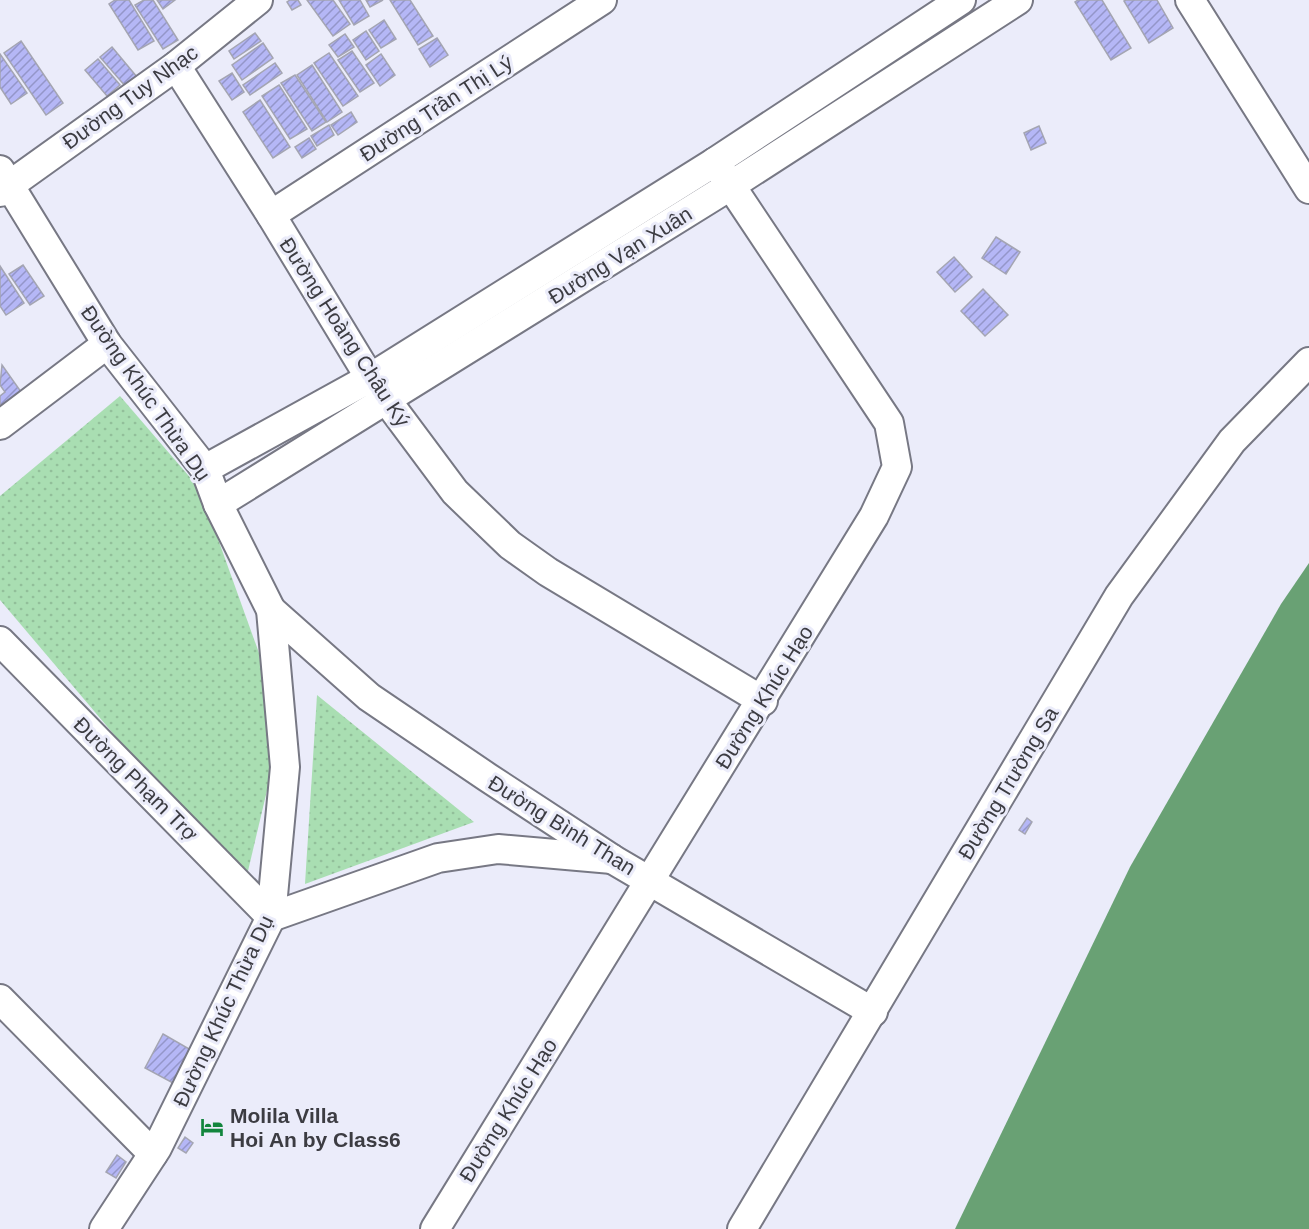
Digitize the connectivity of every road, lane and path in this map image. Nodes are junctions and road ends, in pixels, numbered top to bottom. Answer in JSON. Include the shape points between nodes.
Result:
{"nodes":[{"id":1,"x":258,"y":0,"type":"edge"},
{"id":2,"x":602,"y":0,"type":"edge"},
{"id":3,"x":961,"y":0,"type":"edge"},
{"id":4,"x":1018,"y":0,"type":"edge"},
{"id":5,"x":1190,"y":0,"type":"edge"},
{"id":6,"x":176,"y":66,"type":"junction"},
{"id":7,"x":715,"y":162,"type":"junction"},
{"id":8,"x":3,"y":182,"type":"edge"},
{"id":9,"x":730,"y":186,"type":"junction"},
{"id":10,"x":1309,"y":189,"type":"edge"},
{"id":11,"x":271,"y":215,"type":"junction"},
{"id":12,"x":107,"y":344,"type":"junction"},
{"id":13,"x":1309,"y":362,"type":"edge"},
{"id":14,"x":370,"y":378,"type":"junction"},
{"id":15,"x":386,"y":402,"type":"junction"},
{"id":16,"x":0,"y":425,"type":"edge"},
{"id":17,"x":205,"y":469,"type":"junction"},
{"id":18,"x":218,"y":504,"type":"junction"},
{"id":19,"x":272,"y":610,"type":"junction"},
{"id":20,"x":0,"y":641,"type":"edge"},
{"id":21,"x":763,"y":701,"type":"junction"},
{"id":22,"x":612,"y":859,"type":"junction"},
{"id":23,"x":649,"y":879,"type":"junction"},
{"id":24,"x":271,"y":917,"type":"junction"},
{"id":25,"x":0,"y":999,"type":"edge"},
{"id":26,"x":873,"y":1012,"type":"junction"},
{"id":27,"x":153,"y":1154,"type":"junction"},
{"id":28,"x":104,"y":1229,"type":"edge"},
{"id":29,"x":435,"y":1229,"type":"edge"},
{"id":30,"x":742,"y":1229,"type":"edge"}],
"edges":[{"from":1,"to":6,"type":"street","name":"Đường Tuy Nhạc"},
{"from":2,"to":11,"type":"street","name":"Đường Trần Thị Lý"},
{"from":3,"to":7,"type":"street","name":"Đường Vạn Xuân"},
{"from":4,"to":9,"type":"street","name":"Đường Vạn Xuân"},
{"from":5,"to":10,"type":"street"},
{"from":6,"to":8,"type":"street","name":"Đường Tuy Nhạc"},
{"from":6,"to":11,"type":"street","name":"Đường Hoàng Châu Ký"},
{"from":7,"to":9,"type":"street","name":"Đường Khúc Hạo"},
{"from":7,"to":14,"type":"street","name":"Đường Vạn Xuân"},
{"from":8,"to":12,"type":"street","name":"Đường Khúc Thừa Dụ"},
{"from":9,"to":15,"type":"street","name":"Đường Vạn Xuân"},
{"from":9,"to":21,"type":"street","name":"Đường Khúc Hạo","via":[[889,423],[897,467],[874,516]]},
{"from":11,"to":14,"type":"street","name":"Đường Hoàng Châu Ký"},
{"from":12,"to":16,"type":"street"},
{"from":12,"to":17,"type":"street","name":"Đường Khúc Thừa Dụ"},
{"from":13,"to":26,"type":"street","name":"Đường Trường Sa","via":[[1232,441],[1119,596]]},
{"from":14,"to":15,"type":"street","name":"Đường Hoàng Châu Ký"},
{"from":14,"to":17,"type":"street","name":"Đường Vạn Xuân"},
{"from":15,"to":18,"type":"street","name":"Đường Vạn Xuân"},
{"from":15,"to":21,"type":"street","name":"Đường Hoàng Châu Ký","via":[[455,492],[510,545],[548,572]]},
{"from":17,"to":18,"type":"street","name":"Đường Khúc Thừa Dụ"},
{"from":18,"to":19,"type":"street","name":"Đường Khúc Thừa Dụ"},
{"from":19,"to":22,"type":"street","name":"Đường Bình Than","via":[[369,697]]},
{"from":19,"to":24,"type":"street","name":"Đường Khúc Thừa Dụ","via":[[285,767]]},
{"from":20,"to":24,"type":"street","name":"Đường Phạm Trợ"},
{"from":21,"to":23,"type":"street","name":"Đường Khúc Hạo"},
{"from":22,"to":23,"type":"street","name":"Đường Bình Than"},
{"from":22,"to":24,"type":"street","via":[[498,849],[438,858]]},
{"from":23,"to":26,"type":"street","name":"Đường Bình Than"},
{"from":23,"to":29,"type":"street","name":"Đường Khúc Hạo"},
{"from":24,"to":27,"type":"street","name":"Đường Khúc Thừa Dụ"},
{"from":25,"to":27,"type":"street"},
{"from":26,"to":30,"type":"street","name":"Đường Trường Sa"},
{"from":27,"to":28,"type":"street","name":"Đường Khúc Thừa Dụ"}]}
